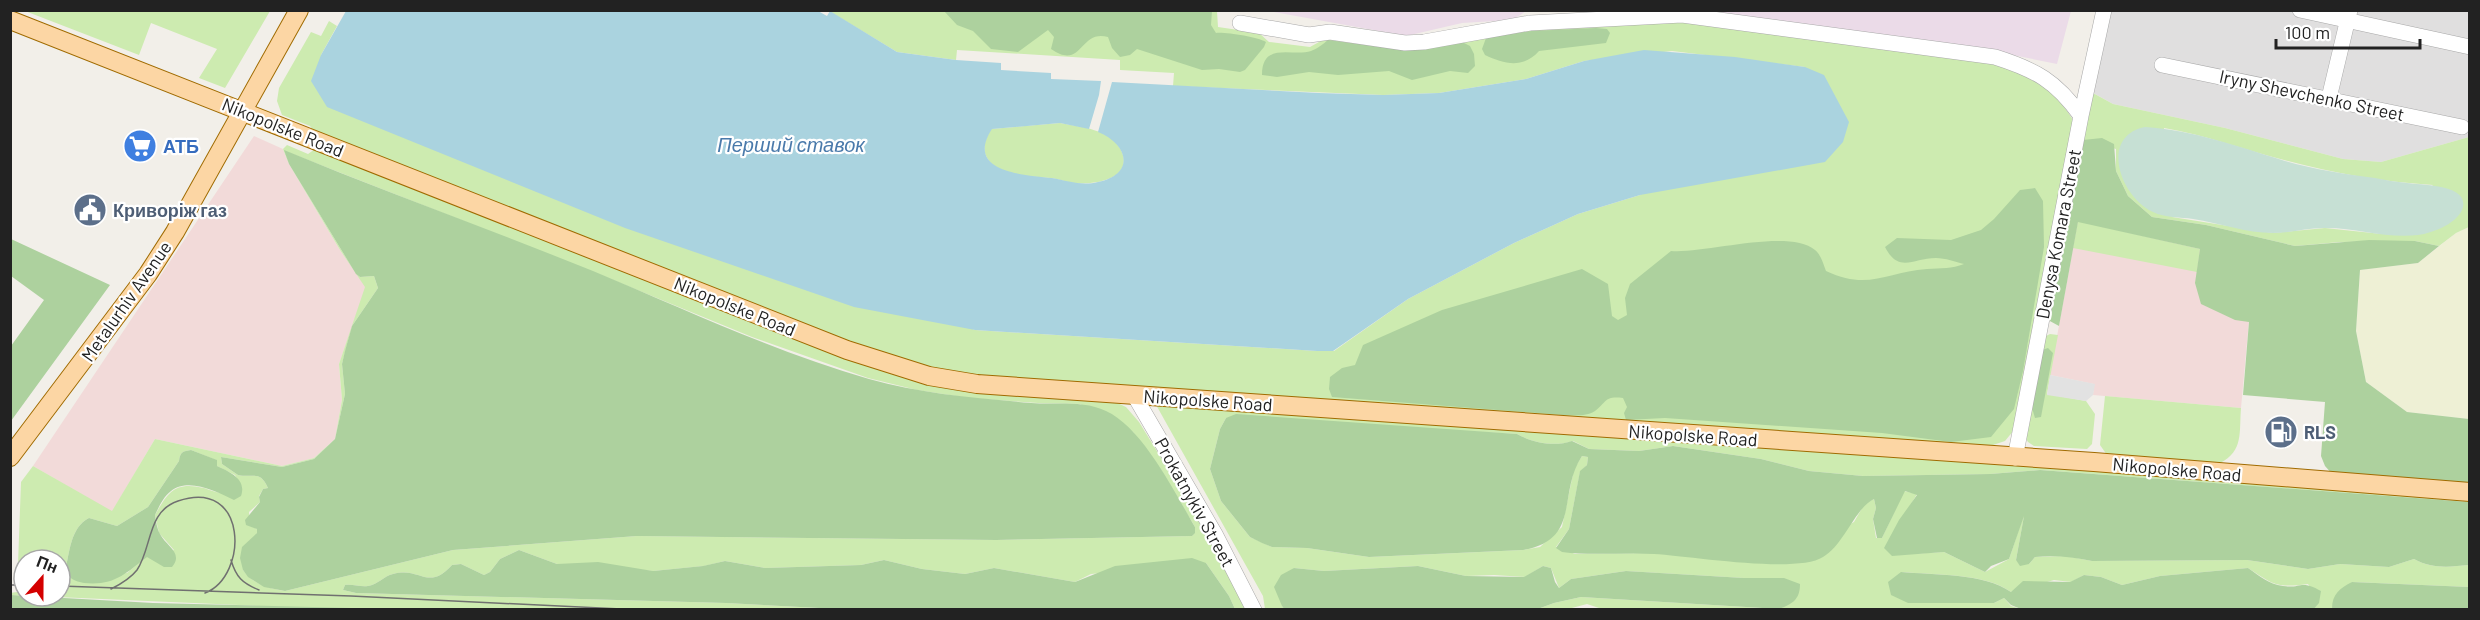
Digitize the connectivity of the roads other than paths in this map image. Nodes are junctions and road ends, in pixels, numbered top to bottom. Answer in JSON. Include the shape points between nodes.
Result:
{"nodes":[{"id":1,"x":299,"y":10,"type":"edge"},
{"id":2,"x":2104,"y":10,"type":"edge"},
{"id":3,"x":2300,"y":10,"type":"edge"},
{"id":4,"x":2349,"y":16,"type":"edge"},
{"id":5,"x":10,"y":20,"type":"edge"},
{"id":6,"x":1240,"y":23,"type":"dead end"},
{"id":7,"x":2469,"y":47,"type":"edge"},
{"id":8,"x":2162,"y":65,"type":"dead end"},
{"id":9,"x":2329,"y":98,"type":"junction"},
{"id":10,"x":243,"y":111,"type":"junction"},
{"id":11,"x":2081,"y":116,"type":"junction"},
{"id":12,"x":2462,"y":127,"type":"dead end"},
{"id":13,"x":1134,"y":395,"type":"junction"},
{"id":14,"x":10,"y":457,"type":"edge"},
{"id":15,"x":2015,"y":458,"type":"junction"},
{"id":16,"x":2469,"y":492,"type":"edge"},
{"id":17,"x":1254,"y":609,"type":"edge"}],
"edges":[{"from":1,"to":10,"type":"main road","name":"Metalurhiv Avenue"},
{"from":2,"to":11,"type":"street","name":"Denysa Komara Street"},
{"from":3,"to":4,"type":"street"},
{"from":4,"to":7,"type":"street"},
{"from":4,"to":9,"type":"street"},
{"from":5,"to":10,"type":"main road","name":"Nikopolske Road"},
{"from":6,"to":11,"type":"street","via":[[1309,35],[1330,32],[1405,43],[1530,23],[1682,15],[1995,57],[2041,75],[2068,98]]},
{"from":8,"to":9,"type":"street","name":"Iryny Shevchenko Street"},
{"from":9,"to":12,"type":"street","name":"Iryny Shevchenko Street"},
{"from":10,"to":13,"type":"main road","name":"Nikopolske Road","via":[[857,353],[929,375],[977,384]]},
{"from":10,"to":14,"type":"main road","name":"Metalurhiv Avenue","via":[[148,274]]},
{"from":11,"to":15,"type":"street","name":"Denysa Komara Street"},
{"from":13,"to":15,"type":"main road","name":"Nikopolske Road"},
{"from":13,"to":17,"type":"street","name":"Prokatnykiv Street"},
{"from":15,"to":16,"type":"main road","name":"Nikopolske Road"}]}
